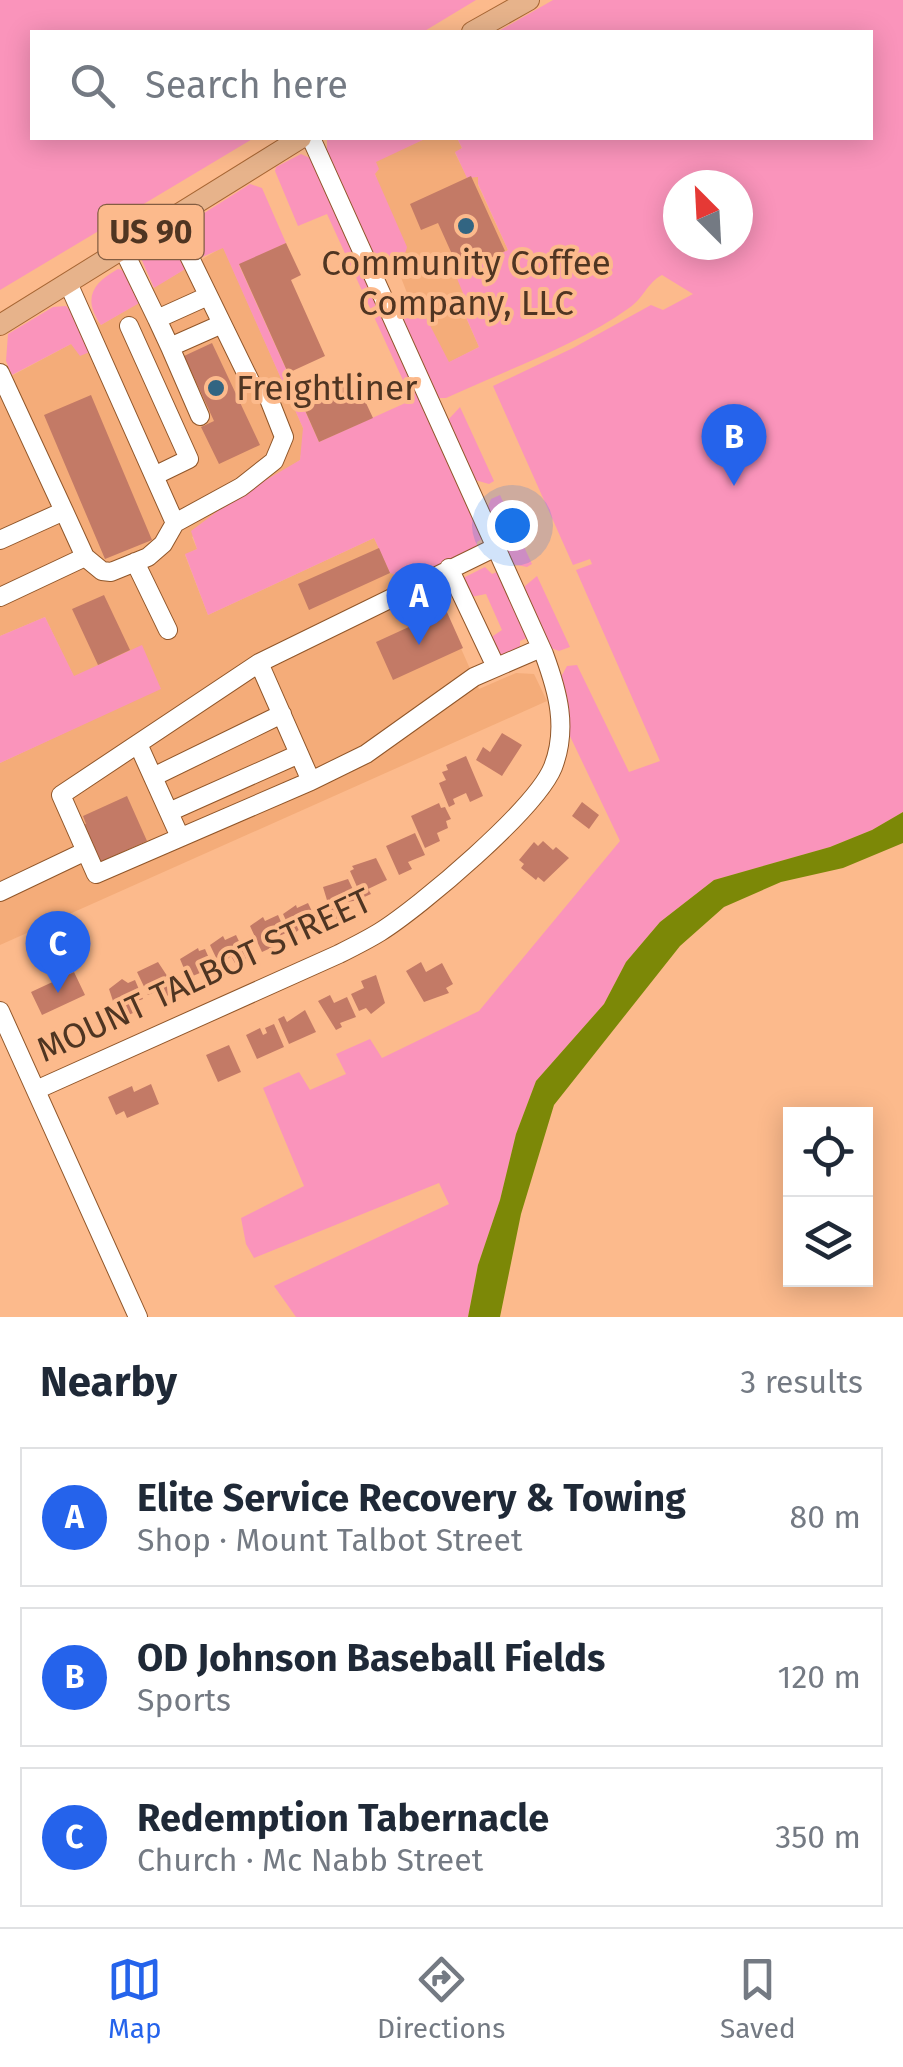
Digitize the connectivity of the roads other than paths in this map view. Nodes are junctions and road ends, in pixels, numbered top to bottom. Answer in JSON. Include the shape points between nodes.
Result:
{"nodes":[{"id":1,"x":528,"y":0,"type":"edge"},
{"id":2,"x":476,"y":30,"type":"edge"},
{"id":3,"x":298,"y":140,"type":"edge"},
{"id":4,"x":312,"y":140,"type":"edge"},
{"id":5,"x":172,"y":219,"type":"junction"},
{"id":6,"x":123,"y":249,"type":"junction"},
{"id":7,"x":68,"y":282,"type":"junction"},
{"id":8,"x":208,"y":296,"type":"junction"},
{"id":9,"x":157,"y":319,"type":"junction"},
{"id":10,"x":222,"y":324,"type":"junction"},
{"id":11,"x":0,"y":325,"type":"edge"},
{"id":12,"x":129,"y":326,"type":"dead end"},
{"id":13,"x":170,"y":347,"type":"junction"},
{"id":14,"x":0,"y":373,"type":"edge"},
{"id":15,"x":200,"y":416,"type":"dead end"},
{"id":16,"x":154,"y":476,"type":"junction"},
{"id":17,"x":64,"y":511,"type":"junction"},
{"id":18,"x":175,"y":524,"type":"junction"},
{"id":19,"x":0,"y":540,"type":"edge"},
{"id":20,"x":496,"y":547,"type":"junction"},
{"id":21,"x":85,"y":557,"type":"junction"},
{"id":22,"x":135,"y":562,"type":"junction"},
{"id":23,"x":449,"y":568,"type":"junction"},
{"id":24,"x":0,"y":597,"type":"edge"},
{"id":25,"x":168,"y":630,"type":"dead end"},
{"id":26,"x":542,"y":648,"type":"junction"},
{"id":27,"x":260,"y":662,"type":"junction"},
{"id":28,"x":496,"y":667,"type":"junction"},
{"id":29,"x":282,"y":714,"type":"junction"},
{"id":30,"x":138,"y":744,"type":"junction"},
{"id":31,"x":299,"y":754,"type":"junction"},
{"id":32,"x":153,"y":777,"type":"junction"},
{"id":33,"x":310,"y":781,"type":"junction"},
{"id":34,"x":169,"y":812,"type":"junction"},
{"id":35,"x":180,"y":838,"type":"junction"},
{"id":36,"x":86,"y":851,"type":"junction"},
{"id":37,"x":0,"y":892,"type":"edge"},
{"id":38,"x":0,"y":1012,"type":"edge"},
{"id":39,"x":36,"y":1090,"type":"junction"},
{"id":40,"x":138,"y":1317,"type":"edge"}],
"edges":[{"from":1,"to":2,"type":"main road"},
{"from":3,"to":5,"type":"main road","number":"US 90"},
{"from":4,"to":20,"type":"street","name":"MOUNT TALBOT STREET"},
{"from":5,"to":6,"type":"main road","number":"US 90"},
{"from":5,"to":8,"type":"street"},
{"from":6,"to":7,"type":"main road","number":"US 90"},
{"from":6,"to":9,"type":"street"},
{"from":7,"to":11,"type":"main road","number":"US 90"},
{"from":7,"to":16,"type":"street"},
{"from":8,"to":9,"type":"street"},
{"from":8,"to":10,"type":"street"},
{"from":9,"to":13,"type":"street"},
{"from":10,"to":13,"type":"street"},
{"from":10,"to":18,"type":"street","via":[[284,438],[274,461]]},
{"from":12,"to":16,"type":"street","via":[[189,459]]},
{"from":13,"to":15,"type":"street"},
{"from":14,"to":17,"type":"street"},
{"from":16,"to":18,"type":"street"},
{"from":17,"to":19,"type":"street"},
{"from":17,"to":21,"type":"street"},
{"from":18,"to":22,"type":"street","via":[[163,544]]},
{"from":20,"to":23,"type":"street"},
{"from":20,"to":26,"type":"street","name":"MOUNT TALBOT STREET"},
{"from":21,"to":22,"type":"street","via":[[111,572]]},
{"from":21,"to":24,"type":"street"},
{"from":22,"to":25,"type":"street"},
{"from":23,"to":27,"type":"street"},
{"from":23,"to":28,"type":"street"},
{"from":26,"to":28,"type":"street"},
{"from":26,"to":39,"type":"street","name":"MOUNT TALBOT STREET","via":[[559,693],[561,729],[552,768],[532,799],[420,903],[339,954]]},
{"from":27,"to":29,"type":"street"},
{"from":27,"to":30,"type":"street"},
{"from":28,"to":33,"type":"street","via":[[366,754]]},
{"from":29,"to":31,"type":"street"},
{"from":29,"to":32,"type":"street"},
{"from":30,"to":32,"type":"street"},
{"from":30,"to":36,"type":"street","via":[[60,796]]},
{"from":31,"to":33,"type":"street"},
{"from":31,"to":34,"type":"street"},
{"from":32,"to":34,"type":"street"},
{"from":33,"to":35,"type":"street"},
{"from":34,"to":35,"type":"street"},
{"from":35,"to":36,"type":"street","via":[[96,874]]},
{"from":36,"to":37,"type":"street"},
{"from":38,"to":39,"type":"street"},
{"from":39,"to":40,"type":"street"}]}
